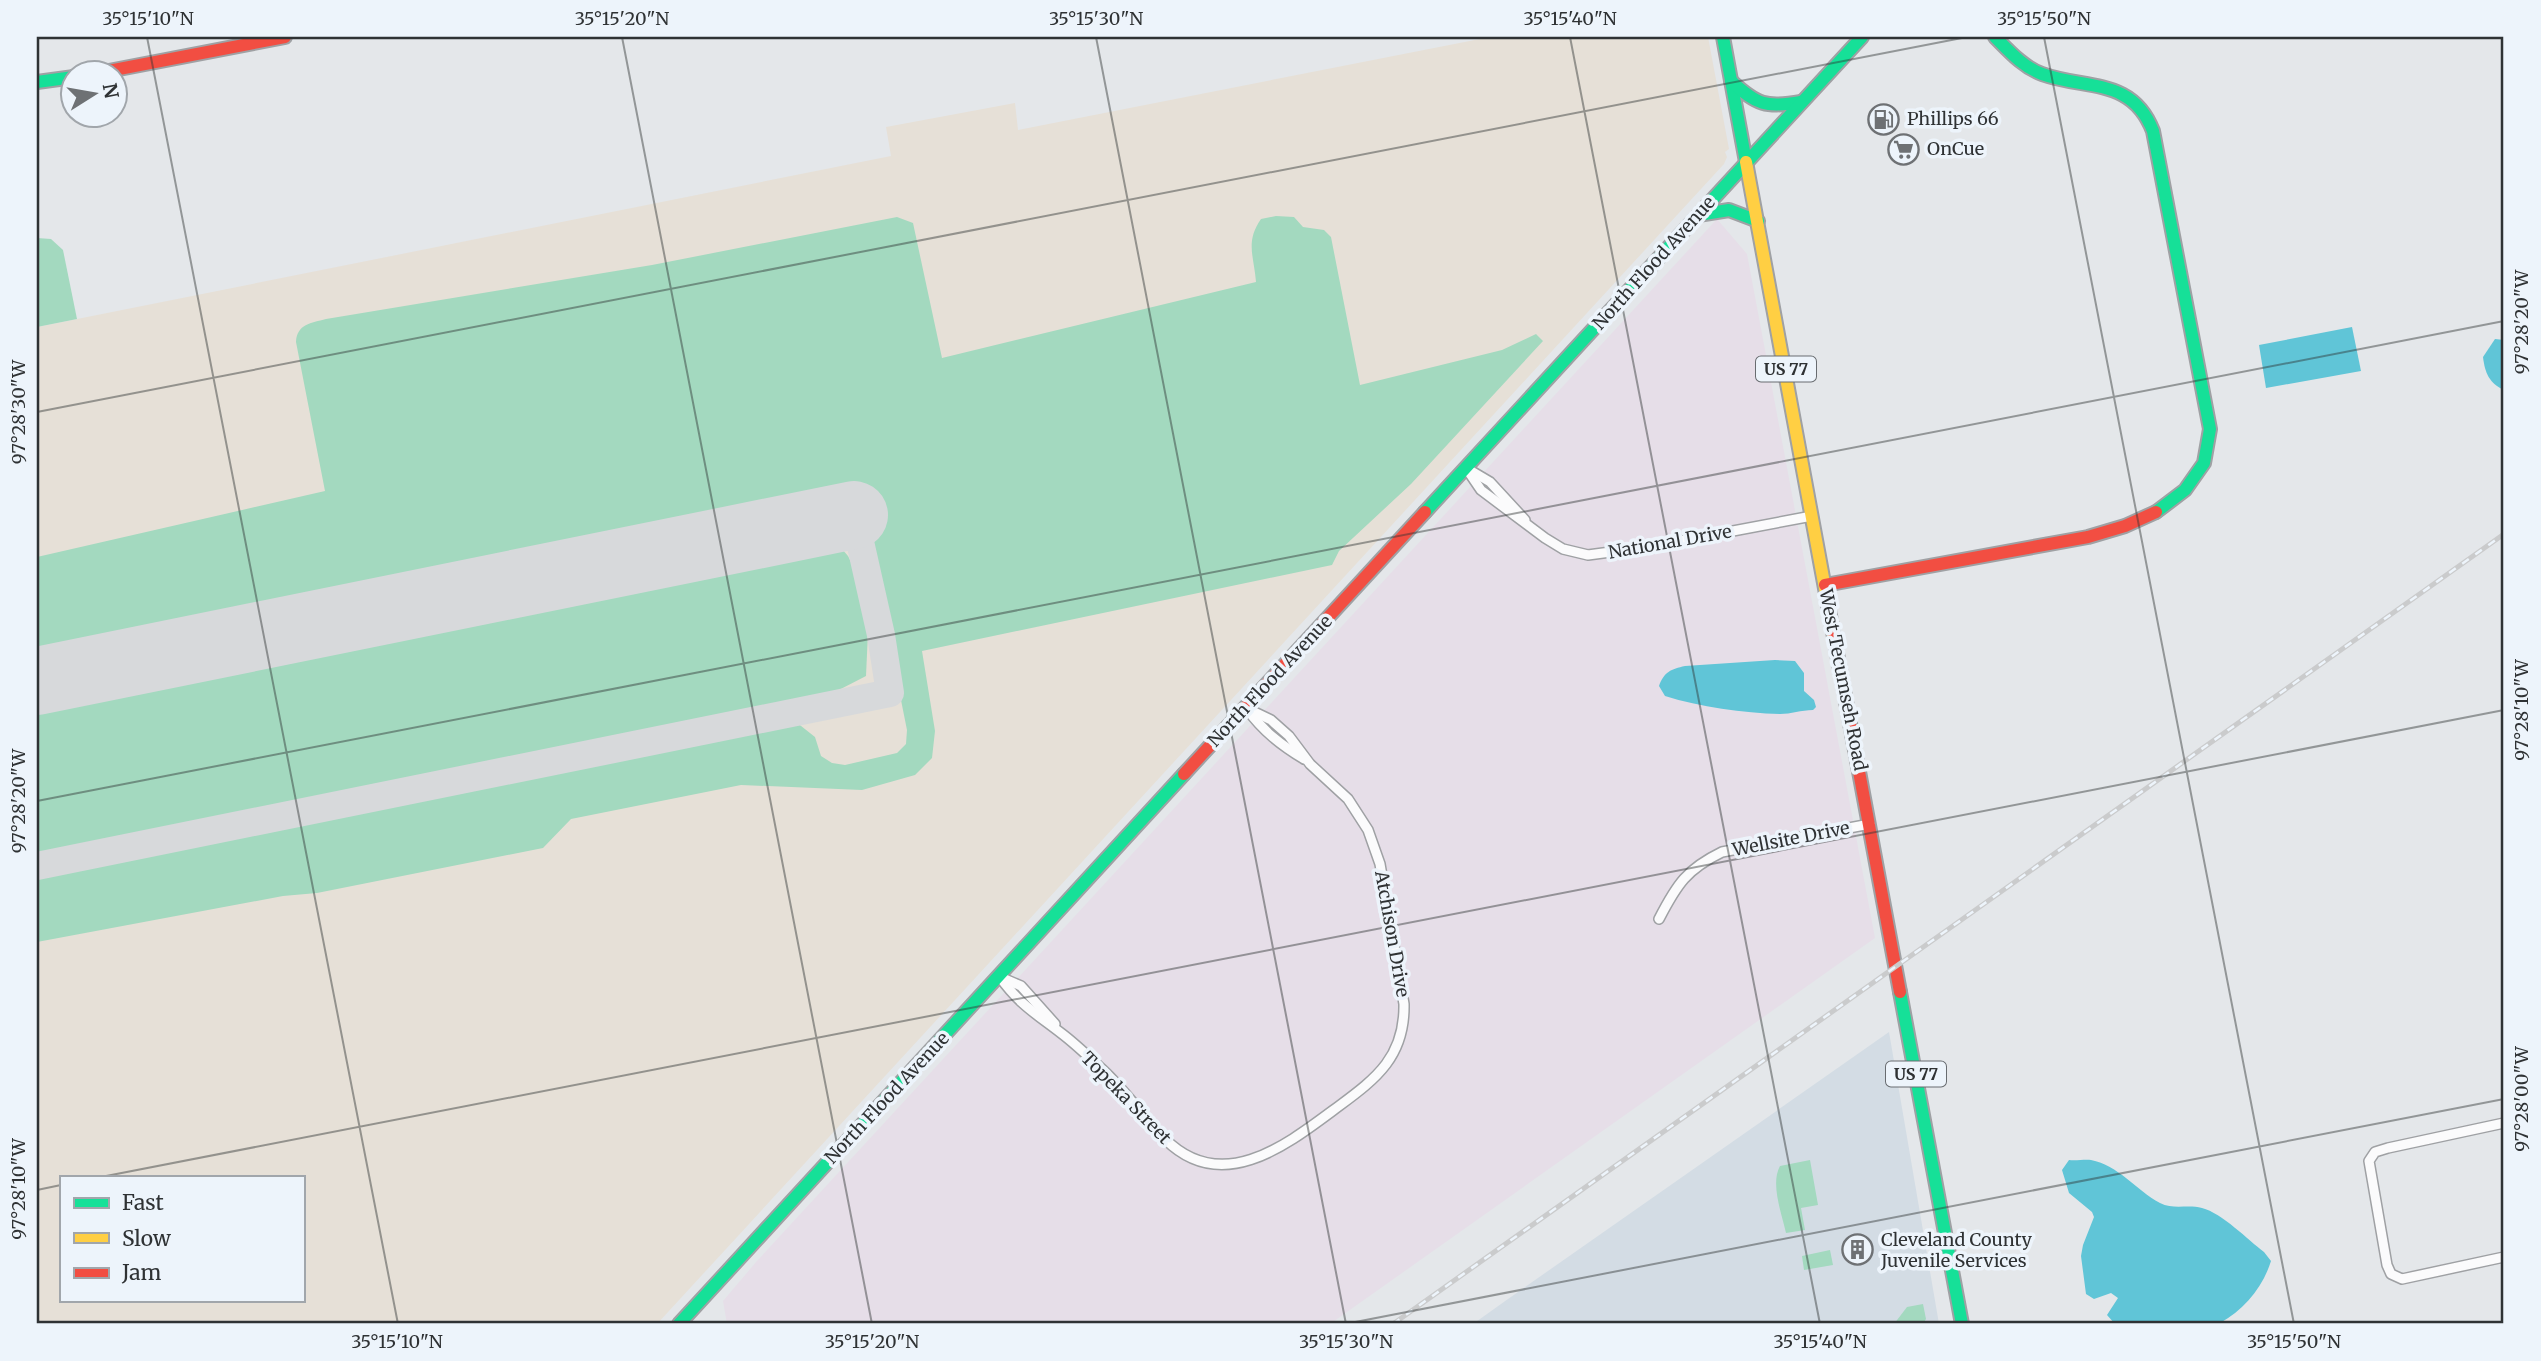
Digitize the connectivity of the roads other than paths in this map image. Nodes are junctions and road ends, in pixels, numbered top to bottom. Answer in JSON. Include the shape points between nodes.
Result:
{"nodes":[{"id":1,"x":285,"y":37,"type":"edge"},
{"id":2,"x":1723,"y":37,"type":"edge"},
{"id":3,"x":1862,"y":37,"type":"edge"},
{"id":4,"x":1995,"y":37,"type":"edge"},
{"id":5,"x":130,"y":67,"type":"edge"},
{"id":6,"x":60,"y":79,"type":"edge"},
{"id":7,"x":1731,"y":81,"type":"junction"},
{"id":8,"x":37,"y":82,"type":"edge"},
{"id":9,"x":1801,"y":102,"type":"junction"},
{"id":10,"x":1746,"y":162,"type":"junction"},
{"id":11,"x":1698,"y":215,"type":"junction"},
{"id":12,"x":1758,"y":221,"type":"junction"},
{"id":13,"x":1466,"y":468,"type":"junction"},
{"id":14,"x":1812,"y":516,"type":"junction"},
{"id":15,"x":1825,"y":585,"type":"junction"},
{"id":16,"x":1245,"y":708,"type":"junction"},
{"id":17,"x":1870,"y":824,"type":"junction"},
{"id":18,"x":1659,"y":919,"type":"dead end"},
{"id":19,"x":999,"y":976,"type":"junction"},
{"id":20,"x":2504,"y":1123,"type":"edge"},
{"id":21,"x":1308,"y":1128,"type":"joint"},
{"id":22,"x":2504,"y":1257,"type":"edge"},
{"id":23,"x":679,"y":1324,"type":"edge"},
{"id":24,"x":1962,"y":1324,"type":"edge"}],
"edges":[{"from":1,"to":5,"type":"main road"},
{"from":2,"to":7,"type":"main road","name":"West Tecumseh Road"},
{"from":3,"to":9,"type":"main road","name":"North Flood Avenue"},
{"from":4,"to":15,"type":"main road","via":[[2030,69],[2115,89],[2137,103],[2147,118],[2160,163],[2210,429],[2208,452],[2188,487],[2158,510],[2113,531]]},
{"from":6,"to":8,"type":"main road"},
{"from":7,"to":9,"type":"main road","via":[[1763,106]]},
{"from":7,"to":10,"type":"main road","name":"West Tecumseh Road"},
{"from":9,"to":10,"type":"main road","name":"North Flood Avenue"},
{"from":10,"to":11,"type":"main road","name":"North Flood Avenue"},
{"from":10,"to":12,"type":"main road","name":"West Tecumseh Road","number":"US 77"},
{"from":11,"to":12,"type":"main road","via":[[1729,210]]},
{"from":11,"to":13,"type":"main road","name":"North Flood Avenue"},
{"from":12,"to":14,"type":"main road","name":"West Tecumseh Road","number":"US 77"},
{"from":13,"to":14,"type":"street","name":"National Drive","via":[[1480,490],[1532,529],[1577,553],[1597,554]]},
{"from":13,"to":16,"type":"main road","name":"North Flood Avenue"},
{"from":14,"to":15,"type":"main road","name":"West Tecumseh Road","number":"US 77"},
{"from":15,"to":17,"type":"main road","name":"West Tecumseh Road","number":"US 77"},
{"from":16,"to":19,"type":"main road","name":"North Flood Avenue"},
{"from":16,"to":21,"type":"street","name":"Atchison Drive","via":[[1281,745],[1311,764],[1361,817],[1383,877],[1402,986],[1404,1013],[1388,1063]]},
{"from":17,"to":18,"type":"street","name":"Wellsite Drive","via":[[1723,852],[1681,880]]},
{"from":17,"to":24,"type":"main road","name":"West Tecumseh Road","number":"US 77"},
{"from":19,"to":21,"type":"street","name":"Topeka Street","via":[[1021,986],[1062,1034],[1184,1154],[1222,1165],[1246,1163],[1273,1152]]},
{"from":19,"to":23,"type":"main road","name":"North Flood Avenue"},
{"from":20,"to":22,"type":"street","via":[[2375,1152],[2369,1161],[2391,1274],[2402,1279]]}]}
